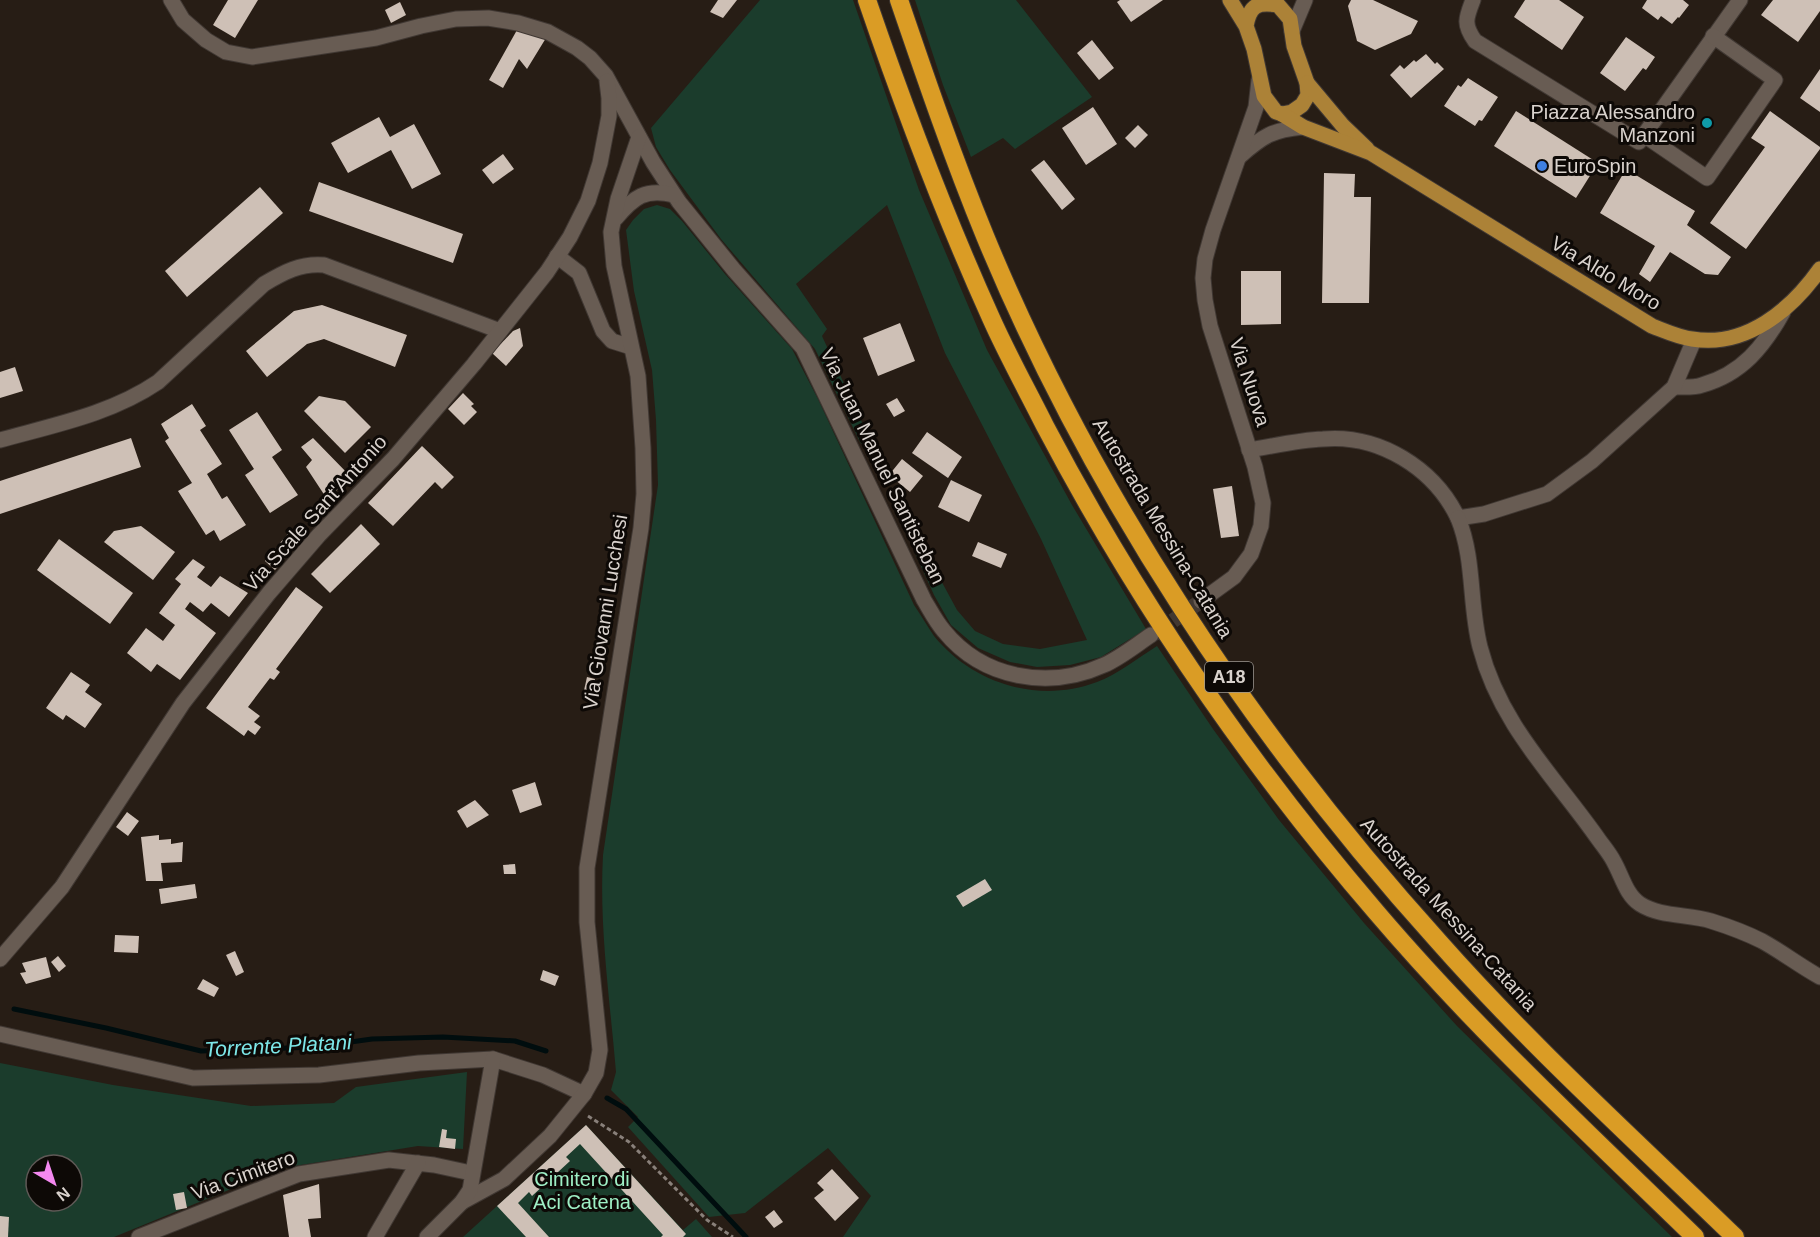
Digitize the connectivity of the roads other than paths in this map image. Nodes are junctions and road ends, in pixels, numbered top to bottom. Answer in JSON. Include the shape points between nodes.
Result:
{"nodes":[{"id":1,"x":171,"y":0,"type":"edge"},
{"id":2,"x":867,"y":0,"type":"edge"},
{"id":3,"x":899,"y":0,"type":"edge"},
{"id":4,"x":1230,"y":0,"type":"edge"},
{"id":5,"x":1305,"y":0,"type":"edge"},
{"id":6,"x":1473,"y":0,"type":"edge"},
{"id":7,"x":1740,"y":0,"type":"edge"},
{"id":8,"x":1265,"y":1,"type":"edge"},
{"id":9,"x":1246,"y":27,"type":"junction"},
{"id":10,"x":1292,"y":31,"type":"junction"},
{"id":11,"x":1713,"y":36,"type":"junction"},
{"id":12,"x":606,"y":76,"type":"junction"},
{"id":13,"x":1259,"y":80,"type":"junction"},
{"id":14,"x":1307,"y":83,"type":"junction"},
{"id":15,"x":621,"y":99,"type":"junction"},
{"id":16,"x":609,"y":116,"type":"junction"},
{"id":17,"x":1281,"y":122,"type":"junction"},
{"id":18,"x":1644,"y":135,"type":"junction"},
{"id":19,"x":639,"y":137,"type":"junction"},
{"id":20,"x":1371,"y":153,"type":"junction"},
{"id":21,"x":1240,"y":156,"type":"junction"},
{"id":22,"x":674,"y":195,"type":"junction"},
{"id":23,"x":614,"y":220,"type":"junction"},
{"id":24,"x":557,"y":256,"type":"junction"},
{"id":25,"x":1820,"y":269,"type":"edge"},
{"id":26,"x":1783,"y":312,"type":"junction"},
{"id":27,"x":500,"y":331,"type":"junction"},
{"id":28,"x":1694,"y":340,"type":"junction"},
{"id":29,"x":632,"y":346,"type":"junction"},
{"id":30,"x":1674,"y":387,"type":"junction"},
{"id":31,"x":0,"y":440,"type":"edge"},
{"id":32,"x":1249,"y":450,"type":"junction"},
{"id":33,"x":1458,"y":518,"type":"junction"},
{"id":34,"x":1201,"y":601,"type":"tunnel mouth"},
{"id":35,"x":1151,"y":635,"type":"tunnel mouth"},
{"id":36,"x":0,"y":959,"type":"edge"},
{"id":37,"x":1820,"y":977,"type":"edge"},
{"id":38,"x":0,"y":1034,"type":"edge"},
{"id":39,"x":493,"y":1059,"type":"junction"},
{"id":40,"x":584,"y":1094,"type":"junction"},
{"id":41,"x":418,"y":1163,"type":"junction"},
{"id":42,"x":471,"y":1173,"type":"junction"},
{"id":43,"x":462,"y":1202,"type":"junction"},
{"id":44,"x":139,"y":1237,"type":"edge"},
{"id":45,"x":375,"y":1237,"type":"edge"},
{"id":46,"x":427,"y":1237,"type":"edge"},
{"id":47,"x":1695,"y":1237,"type":"edge"},
{"id":48,"x":1735,"y":1237,"type":"edge"}],
"edges":[{"from":1,"to":12,"type":"street","name":"Via Juan Manuel Santisteban","via":[[183,20],[206,40],[226,52],[252,57],[376,39],[456,19],[488,18],[548,32],[577,48]]},
{"from":2,"to":47,"type":"highway","number":"A18","via":[[927,166],[992,321],[1092,512],[1180,656],[1298,818],[1420,963],[1505,1053]]},
{"from":3,"to":48,"type":"highway","name":"Autostrada Messina-Catania","number":"A18","via":[[957,165],[1018,310],[1083,440],[1202,640],[1356,847],[1440,944],[1525,1033]]},
{"from":4,"to":9,"type":"main road"},
{"from":5,"to":10,"type":"street"},
{"from":6,"to":18,"type":"street","via":[[1466,29],[1474,41],[1639,142]]},
{"from":7,"to":11,"type":"street"},
{"from":8,"to":9,"type":"main road","via":[[1253,7]]},
{"from":8,"to":10,"type":"main road","via":[[1278,5],[1290,19]]},
{"from":9,"to":13,"type":"main road"},
{"from":10,"to":14,"type":"main road","via":[[1296,58]]},
{"from":11,"to":18,"type":"street"},
{"from":11,"to":18,"type":"street","via":[[1776,80],[1707,178]]},
{"from":12,"to":15,"type":"street","name":"Via Juan Manuel Santisteban"},
{"from":12,"to":16,"type":"street","name":"Via Scale Sant'Antonio"},
{"from":13,"to":17,"type":"main road"},
{"from":13,"to":21,"type":"street","name":"Via Nuova","via":[[1256,106]]},
{"from":14,"to":17,"type":"main road","via":[[1308,95],[1302,105]]},
{"from":14,"to":20,"type":"main road"},
{"from":15,"to":16,"type":"street"},
{"from":15,"to":19,"type":"street","name":"Via Juan Manuel Santisteban"},
{"from":16,"to":24,"type":"street","name":"Via Scale Sant'Antonio","via":[[588,201]]},
{"from":17,"to":20,"type":"main road"},
{"from":17,"to":21,"type":"street"},
{"from":19,"to":22,"type":"street","name":"Via Juan Manuel Santisteban"},
{"from":19,"to":23,"type":"street","name":"Via Giovanni Lucchesi"},
{"from":20,"to":28,"type":"main road","name":"Via Aldo Moro","via":[[1652,327]]},
{"from":21,"to":32,"type":"street","name":"Via Nuova","via":[[1213,230],[1203,278],[1210,326]]},
{"from":22,"to":23,"type":"street","via":[[645,193]]},
{"from":22,"to":35,"type":"street","name":"Via Juan Manuel Santisteban","via":[[803,348],[924,600],[943,630],[970,656],[996,669],[1036,679],[1070,677],[1105,665]]},
{"from":23,"to":29,"type":"street","name":"Via Giovanni Lucchesi","via":[[614,266]]},
{"from":24,"to":27,"type":"street","name":"Via Scale Sant'Antonio"},
{"from":24,"to":29,"type":"street","via":[[579,273],[603,331],[612,341]]},
{"from":25,"to":26,"type":"main road","name":"Via Aldo Moro"},
{"from":26,"to":28,"type":"main road","name":"Via Aldo Moro","via":[[1739,336]]},
{"from":26,"to":30,"type":"street","via":[[1769,338],[1739,367],[1701,386]]},
{"from":27,"to":31,"type":"street","via":[[324,265],[298,266],[264,284],[138,396]]},
{"from":27,"to":36,"type":"street","name":"Via Scale Sant'Antonio","via":[[393,459],[269,593],[183,703],[63,888]]},
{"from":28,"to":30,"type":"street"},
{"from":29,"to":40,"type":"street","name":"Via Giovanni Lucchesi","via":[[638,376],[644,494],[587,868],[587,922],[600,1050],[596,1073]]},
{"from":30,"to":33,"type":"street","via":[[1592,461],[1547,494]]},
{"from":32,"to":33,"type":"street","via":[[1324,438],[1358,440],[1396,453],[1421,471],[1437,484]]},
{"from":32,"to":34,"type":"street","name":"Via Nuova","via":[[1263,503],[1261,526],[1251,554],[1234,577]]},
{"from":33,"to":37,"type":"street","via":[[1471,563],[1480,647],[1497,694],[1532,754],[1615,863],[1625,887],[1640,904],[1710,920],[1761,941]]},
{"from":38,"to":39,"type":"street","via":[[194,1078],[319,1075]]},
{"from":39,"to":40,"type":"street","via":[[543,1075]]},
{"from":39,"to":42,"type":"street"},
{"from":40,"to":43,"type":"street","name":"Via Giovanni Lucchesi","via":[[550,1136],[504,1179]]},
{"from":41,"to":42,"type":"street","name":"Via Cimitero"},
{"from":41,"to":44,"type":"street","name":"Via Cimitero","via":[[389,1160],[299,1174]]},
{"from":41,"to":45,"type":"street"},
{"from":42,"to":43,"type":"street","via":[[470,1190]]},
{"from":43,"to":46,"type":"street"}]}
